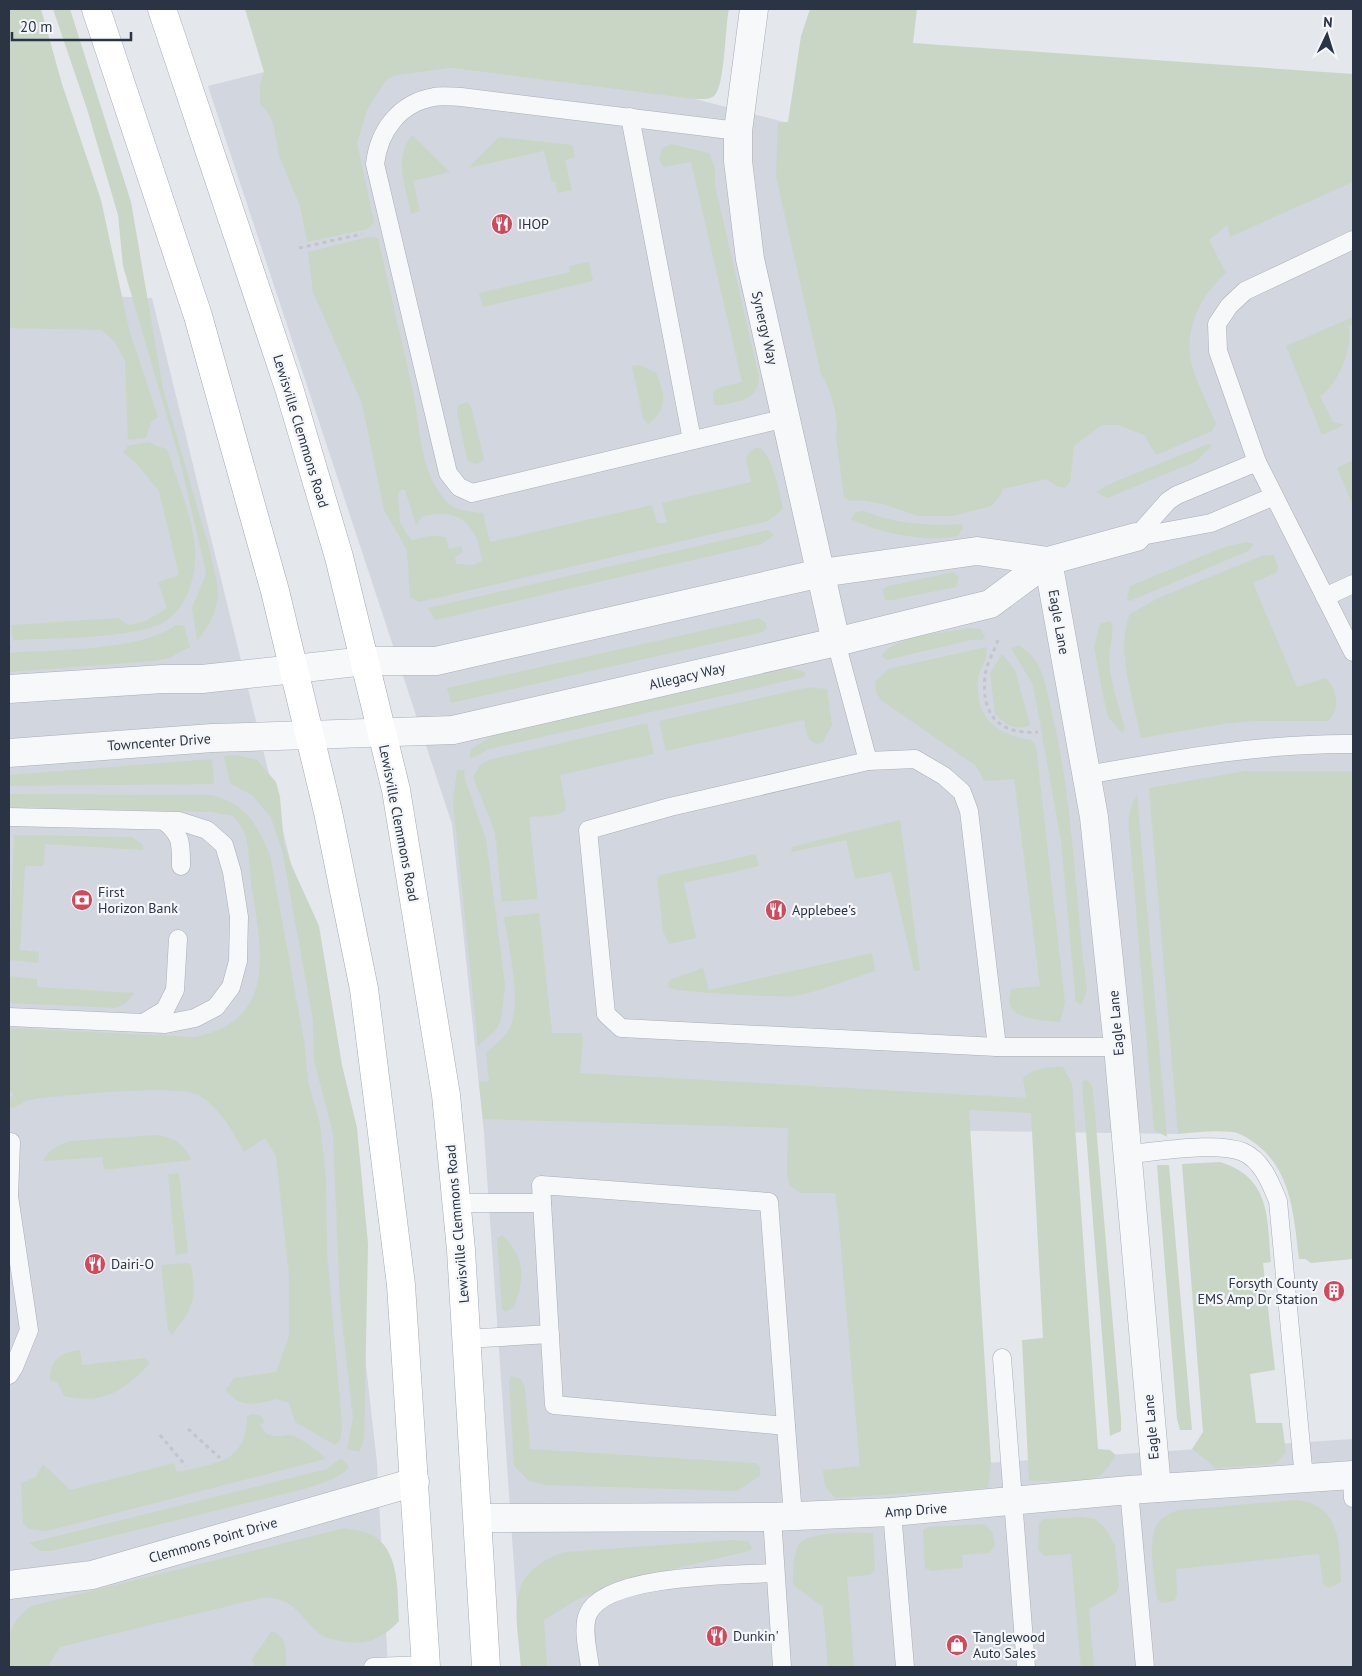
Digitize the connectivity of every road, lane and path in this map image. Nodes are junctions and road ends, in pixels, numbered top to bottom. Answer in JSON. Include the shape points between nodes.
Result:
{"nodes":[{"id":1,"x":96,"y":9,"type":"edge"},
{"id":2,"x":162,"y":9,"type":"edge"},
{"id":3,"x":754,"y":9,"type":"edge"},
{"id":4,"x":630,"y":117,"type":"junction"},
{"id":5,"x":738,"y":131,"type":"junction"},
{"id":6,"x":367,"y":234,"type":"dead end"},
{"id":7,"x":1353,"y":240,"type":"edge"},
{"id":8,"x":299,"y":248,"type":"dead end"},
{"id":9,"x":786,"y":418,"type":"junction"},
{"id":10,"x":692,"y":440,"type":"junction"},
{"id":11,"x":1257,"y":462,"type":"junction"},
{"id":12,"x":1274,"y":496,"type":"junction"},
{"id":13,"x":1136,"y":537,"type":"junction"},
{"id":14,"x":1048,"y":562,"type":"junction"},
{"id":15,"x":821,"y":573,"type":"junction"},
{"id":16,"x":1353,"y":584,"type":"edge"},
{"id":17,"x":1325,"y":597,"type":"junction"},
{"id":18,"x":998,"y":640,"type":"dead end"},
{"id":19,"x":836,"y":642,"type":"junction"},
{"id":20,"x":1353,"y":652,"type":"edge"},
{"id":21,"x":365,"y":661,"type":"junction"},
{"id":22,"x":294,"y":669,"type":"junction"},
{"id":23,"x":9,"y":689,"type":"edge"},
{"id":24,"x":1038,"y":732,"type":"dead end"},
{"id":25,"x":382,"y":733,"type":"junction"},
{"id":26,"x":309,"y":735,"type":"junction"},
{"id":27,"x":1353,"y":744,"type":"edge"},
{"id":28,"x":9,"y":753,"type":"edge"},
{"id":29,"x":868,"y":761,"type":"junction"},
{"id":30,"x":1087,"y":775,"type":"junction"},
{"id":31,"x":9,"y":817,"type":"edge"},
{"id":32,"x":164,"y":821,"type":"junction"},
{"id":33,"x":181,"y":866,"type":"dead end"},
{"id":34,"x":178,"y":939,"type":"dead end"},
{"id":35,"x":9,"y":1017,"type":"edge"},
{"id":36,"x":145,"y":1022,"type":"junction"},
{"id":37,"x":997,"y":1047,"type":"junction"},
{"id":38,"x":1118,"y":1048,"type":"junction"},
{"id":39,"x":10,"y":1142,"type":"edge"},
{"id":40,"x":1128,"y":1154,"type":"junction"},
{"id":41,"x":456,"y":1203,"type":"junction"},
{"id":42,"x":542,"y":1203,"type":"junction"},
{"id":43,"x":550,"y":1334,"type":"junction"},
{"id":44,"x":466,"y":1340,"type":"junction"},
{"id":45,"x":1002,"y":1358,"type":"dead end"},
{"id":46,"x":9,"y":1375,"type":"edge"},
{"id":47,"x":786,"y":1426,"type":"junction"},
{"id":48,"x":188,"y":1429,"type":"dead end"},
{"id":49,"x":160,"y":1435,"type":"dead end"},
{"id":50,"x":220,"y":1458,"type":"dead end"},
{"id":51,"x":186,"y":1466,"type":"dead end"},
{"id":52,"x":1304,"y":1478,"type":"junction"},
{"id":53,"x":415,"y":1482,"type":"junction"},
{"id":54,"x":1353,"y":1483,"type":"edge"},
{"id":55,"x":1157,"y":1488,"type":"junction"},
{"id":56,"x":1129,"y":1490,"type":"junction"},
{"id":57,"x":1013,"y":1503,"type":"junction"},
{"id":58,"x":892,"y":1512,"type":"junction"},
{"id":59,"x":782,"y":1517,"type":"junction"},
{"id":60,"x":478,"y":1518,"type":"junction"},
{"id":61,"x":776,"y":1573,"type":"junction"},
{"id":62,"x":9,"y":1584,"type":"edge"},
{"id":63,"x":426,"y":1666,"type":"edge"},
{"id":64,"x":373,"y":1667,"type":"edge"},
{"id":65,"x":486,"y":1667,"type":"edge"},
{"id":66,"x":590,"y":1667,"type":"edge"},
{"id":67,"x":782,"y":1667,"type":"edge"},
{"id":68,"x":905,"y":1667,"type":"edge"},
{"id":69,"x":1026,"y":1667,"type":"edge"},
{"id":70,"x":1145,"y":1667,"type":"edge"}],
"edges":[{"from":1,"to":22,"type":"main road","via":[[198,316]]},
{"from":2,"to":21,"type":"main road","name":"Lewisville Clemmons Road","via":[[288,388],[339,557]]},
{"from":3,"to":5,"type":"street","name":"Synergy Way"},
{"from":4,"to":5,"type":"lane"},
{"from":4,"to":10,"type":"lane"},
{"from":4,"to":10,"type":"lane","via":[[461,97],[434,97],[402,111],[386,128],[377,147],[375,164],[448,474],[459,487],[472,493]]},
{"from":5,"to":9,"type":"street","name":"Synergy Way","via":[[738,161],[750,259]]},
{"from":6,"to":8,"type":"path"},
{"from":7,"to":11,"type":"lane","via":[[1245,291],[1228,306],[1217,324],[1218,351]]},
{"from":9,"to":10,"type":"lane"},
{"from":9,"to":15,"type":"street","name":"Synergy Way"},
{"from":11,"to":12,"type":"lane"},
{"from":11,"to":13,"type":"lane","via":[[1168,501]]},
{"from":12,"to":13,"type":"lane","via":[[1211,523]]},
{"from":12,"to":17,"type":"lane"},
{"from":13,"to":14,"type":"street","name":"Allegacy Way"},
{"from":14,"to":15,"type":"street","name":"Allegacy Way","via":[[977,551]]},
{"from":14,"to":19,"type":"street","name":"Allegacy Way","via":[[990,604]]},
{"from":14,"to":30,"type":"street","name":"Eagle Lane"},
{"from":15,"to":19,"type":"street","name":"Synergy Way"},
{"from":15,"to":21,"type":"street","name":"Allegacy Way","via":[[436,661]]},
{"from":16,"to":17,"type":"lane"},
{"from":17,"to":20,"type":"lane"},
{"from":18,"to":24,"type":"path","via":[[985,675],[990,713],[1002,727]]},
{"from":19,"to":25,"type":"street","name":"Allegacy Way","via":[[453,730]]},
{"from":19,"to":29,"type":"lane"},
{"from":21,"to":22,"type":"street","name":"Allegacy Way"},
{"from":21,"to":25,"type":"main road","name":"Lewisville Clemmons Road"},
{"from":22,"to":23,"type":"street","via":[[202,679]]},
{"from":22,"to":26,"type":"main road"},
{"from":25,"to":26,"type":"street","name":"Allegacy Way"},
{"from":25,"to":41,"type":"main road","name":"Lewisville Clemmons Road","via":[[397,798],[446,1095]]},
{"from":26,"to":28,"type":"street","name":"Towncenter Drive","via":[[212,738]]},
{"from":26,"to":53,"type":"main road","via":[[364,989],[401,1285]]},
{"from":27,"to":30,"type":"lane","via":[[1302,744]]},
{"from":29,"to":37,"type":"lane","via":[[915,760],[944,776],[962,792],[969,811]]},
{"from":29,"to":37,"type":"lane","via":[[670,807],[588,830],[606,1014],[621,1028]]},
{"from":30,"to":38,"type":"street","name":"Eagle Lane"},
{"from":31,"to":32,"type":"lane"},
{"from":32,"to":33,"type":"lane","via":[[176,831],[181,846]]},
{"from":32,"to":36,"type":"lane","via":[[179,820],[207,830],[224,845],[239,917],[238,961],[231,987],[216,1007],[195,1018],[165,1024]]},
{"from":34,"to":36,"type":"lane","via":[[175,990],[165,1010]]},
{"from":35,"to":36,"type":"lane"},
{"from":37,"to":38,"type":"lane"},
{"from":38,"to":40,"type":"street","name":"Eagle Lane"},
{"from":39,"to":46,"type":"lane","via":[[9,1196],[29,1330]]},
{"from":40,"to":52,"type":"lane","via":[[1196,1148],[1244,1152],[1269,1178],[1278,1201]]},
{"from":40,"to":55,"type":"street","name":"Eagle Lane"},
{"from":41,"to":42,"type":"lane"},
{"from":41,"to":44,"type":"main road","name":"Lewisville Clemmons Road"},
{"from":42,"to":43,"type":"lane"},
{"from":42,"to":47,"type":"lane","via":[[541,1185],[769,1202]]},
{"from":43,"to":44,"type":"lane"},
{"from":43,"to":47,"type":"lane","via":[[554,1405]]},
{"from":44,"to":60,"type":"main road","name":"Lewisville Clemmons Road"},
{"from":45,"to":57,"type":"lane"},
{"from":47,"to":59,"type":"lane"},
{"from":48,"to":50,"type":"path"},
{"from":49,"to":51,"type":"path"},
{"from":52,"to":54,"type":"street","name":"Amp Drive"},
{"from":52,"to":55,"type":"street","name":"Amp Drive"},
{"from":53,"to":62,"type":"street","name":"Clemmons Point Drive","via":[[92,1575]]},
{"from":53,"to":63,"type":"main road"},
{"from":55,"to":56,"type":"street","name":"Amp Drive"},
{"from":56,"to":57,"type":"street","name":"Amp Drive"},
{"from":56,"to":70,"type":"lane"},
{"from":57,"to":58,"type":"street","name":"Amp Drive"},
{"from":57,"to":69,"type":"lane"},
{"from":58,"to":59,"type":"street","name":"Amp Drive"},
{"from":58,"to":68,"type":"lane"},
{"from":59,"to":60,"type":"street","name":"Amp Drive"},
{"from":59,"to":61,"type":"lane"},
{"from":60,"to":65,"type":"main road","name":"Lewisville Clemmons Road"},
{"from":61,"to":66,"type":"lane","via":[[672,1578],[595,1603],[587,1616]]},
{"from":61,"to":67,"type":"lane"},
{"from":63,"to":64,"type":"lane"}]}
